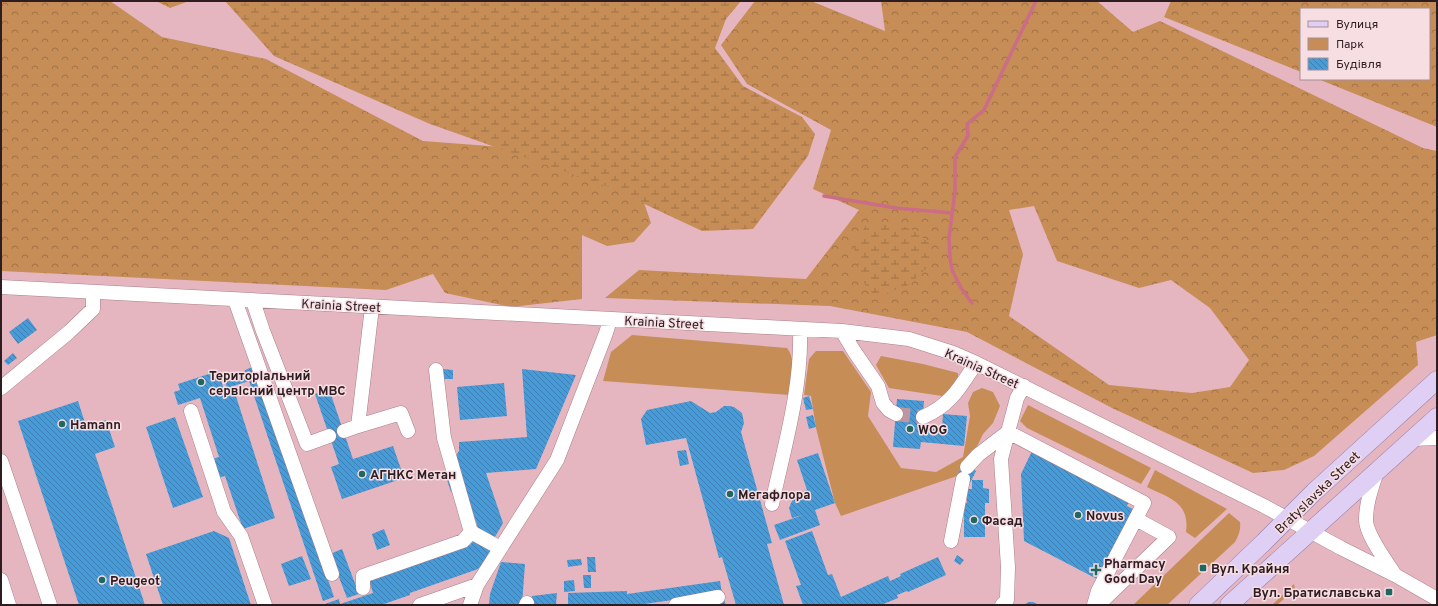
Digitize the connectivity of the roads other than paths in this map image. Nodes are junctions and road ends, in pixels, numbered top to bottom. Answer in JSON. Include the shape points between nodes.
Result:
{"nodes":[{"id":1,"x":1,"y":286,"type":"edge"},
{"id":2,"x":93,"y":292,"type":"junction"},
{"id":3,"x":235,"y":300,"type":"junction"},
{"id":4,"x":253,"y":301,"type":"junction"},
{"id":5,"x":372,"y":307,"type":"junction"},
{"id":6,"x":610,"y":320,"type":"junction"},
{"id":7,"x":800,"y":330,"type":"junction"},
{"id":8,"x":842,"y":331,"type":"junction"},
{"id":9,"x":976,"y":363,"type":"junction"},
{"id":10,"x":436,"y":370,"type":"dead end"},
{"id":11,"x":1437,"y":380,"type":"edge"},
{"id":12,"x":1024,"y":386,"type":"junction"},
{"id":13,"x":1,"y":388,"type":"edge"},
{"id":14,"x":191,"y":411,"type":"dead end"},
{"id":15,"x":896,"y":414,"type":"tunnel mouth"},
{"id":16,"x":923,"y":417,"type":"tunnel mouth"},
{"id":17,"x":1437,"y":417,"type":"edge"},
{"id":18,"x":358,"y":426,"type":"junction"},
{"id":19,"x":344,"y":431,"type":"dead end"},
{"id":20,"x":408,"y":431,"type":"dead end"},
{"id":21,"x":1008,"y":432,"type":"junction"},
{"id":22,"x":329,"y":436,"type":"dead end"},
{"id":23,"x":1437,"y":438,"type":"edge"},
{"id":24,"x":1412,"y":439,"type":"junction"},
{"id":25,"x":1,"y":461,"type":"edge"},
{"id":26,"x":1377,"y":471,"type":"junction"},
{"id":27,"x":772,"y":504,"type":"dead end"},
{"id":28,"x":1136,"y":519,"type":"junction"},
{"id":29,"x":1287,"y":519,"type":"junction"},
{"id":30,"x":1310,"y":531,"type":"junction"},
{"id":31,"x":471,"y":532,"type":"junction"},
{"id":32,"x":951,"y":541,"type":"dead end"},
{"id":33,"x":500,"y":548,"type":"junction"},
{"id":34,"x":332,"y":574,"type":"dead end"},
{"id":35,"x":1395,"y":575,"type":"junction"},
{"id":36,"x":1,"y":580,"type":"edge"},
{"id":37,"x":477,"y":585,"type":"junction"},
{"id":38,"x":363,"y":588,"type":"dead end"},
{"id":39,"x":718,"y":597,"type":"dead end"},
{"id":40,"x":1437,"y":599,"type":"edge"},
{"id":41,"x":700,"y":603,"type":"edge"},
{"id":42,"x":9,"y":605,"type":"edge"},
{"id":43,"x":50,"y":605,"type":"edge"},
{"id":44,"x":265,"y":605,"type":"edge"},
{"id":45,"x":420,"y":605,"type":"edge"},
{"id":46,"x":470,"y":605,"type":"edge"},
{"id":47,"x":676,"y":605,"type":"edge"},
{"id":48,"x":1002,"y":605,"type":"edge"},
{"id":49,"x":1094,"y":605,"type":"edge"},
{"id":50,"x":1098,"y":605,"type":"edge"},
{"id":51,"x":1198,"y":605,"type":"edge"},
{"id":52,"x":1229,"y":605,"type":"edge"}],
"edges":[{"from":1,"to":2,"type":"street","name":"Krainia Street"},
{"from":2,"to":3,"type":"street","name":"Krainia Street"},
{"from":2,"to":13,"type":"street","via":[[93,309]]},
{"from":3,"to":4,"type":"street","name":"Krainia Street"},
{"from":3,"to":34,"type":"street"},
{"from":4,"to":5,"type":"street","name":"Krainia Street"},
{"from":4,"to":22,"type":"street","via":[[262,331],[307,444]]},
{"from":5,"to":6,"type":"street","name":"Krainia Street"},
{"from":5,"to":18,"type":"street"},
{"from":6,"to":7,"type":"street","name":"Krainia Street"},
{"from":6,"to":33,"type":"street","via":[[557,460]]},
{"from":7,"to":8,"type":"street","name":"Krainia Street"},
{"from":7,"to":27,"type":"street","via":[[796,395]]},
{"from":8,"to":9,"type":"street","name":"Krainia Street","via":[[909,339]]},
{"from":8,"to":15,"type":"street","via":[[878,386],[883,403]]},
{"from":9,"to":12,"type":"street","name":"Krainia Street"},
{"from":9,"to":16,"type":"street","via":[[952,397],[937,411]]},
{"from":10,"to":31,"type":"street","via":[[444,438]]},
{"from":11,"to":29,"type":"main road","name":"Bratyslavska Street"},
{"from":12,"to":21,"type":"street","via":[[1017,398]]},
{"from":12,"to":29,"type":"street","name":"Krainia Street"},
{"from":14,"to":44,"type":"street","via":[[224,512],[240,536]]},
{"from":17,"to":24,"type":"main road","name":"Bratyslavska Street"},
{"from":18,"to":19,"type":"street"},
{"from":18,"to":20,"type":"street","via":[[401,413]]},
{"from":21,"to":28,"type":"street","via":[[1144,503]]},
{"from":21,"to":32,"type":"street","via":[[978,455],[965,473]]},
{"from":21,"to":48,"type":"street","via":[[1001,459],[1008,567],[1007,600]]},
{"from":23,"to":24,"type":"street"},
{"from":24,"to":26,"type":"main road","name":"Bratyslavska Street"},
{"from":25,"to":43,"type":"street"},
{"from":26,"to":30,"type":"main road","name":"Bratyslavska Street"},
{"from":26,"to":35,"type":"street","via":[[1368,498],[1366,521],[1373,540]]},
{"from":28,"to":49,"type":"street","via":[[1098,591]]},
{"from":28,"to":50,"type":"street","via":[[1169,537]]},
{"from":29,"to":30,"type":"street","name":"Krainia Street"},
{"from":29,"to":51,"type":"main road","name":"Bratyslavska Street"},
{"from":30,"to":35,"type":"street","name":"Krainia Street"},
{"from":30,"to":52,"type":"main road","name":"Bratyslavska Street"},
{"from":31,"to":33,"type":"street"},
{"from":31,"to":38,"type":"street","via":[[463,541],[363,576]]},
{"from":33,"to":37,"type":"street"},
{"from":35,"to":40,"type":"street","name":"Krainia Street"},
{"from":36,"to":42,"type":"street"},
{"from":37,"to":45,"type":"street"},
{"from":37,"to":46,"type":"street"},
{"from":39,"to":41,"type":"street"},
{"from":41,"to":47,"type":"street"}]}
